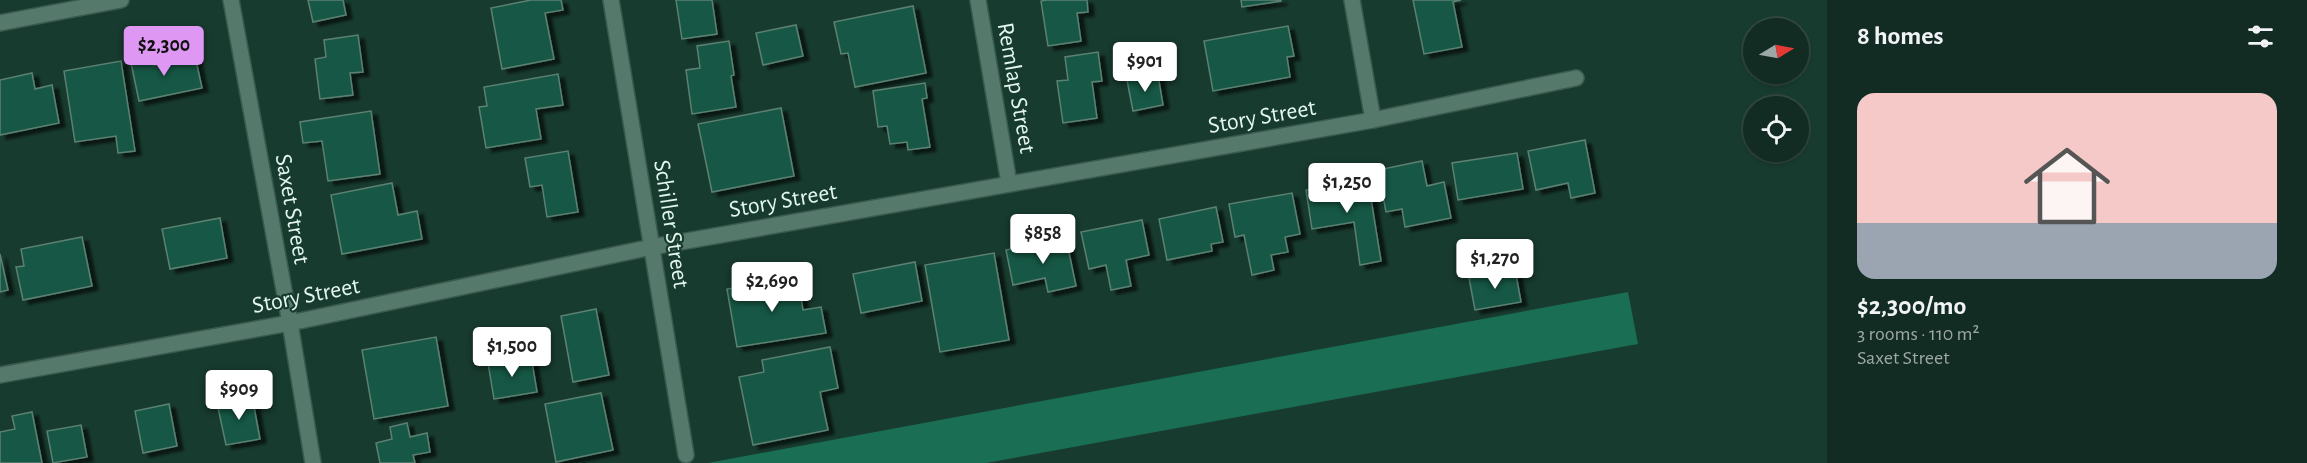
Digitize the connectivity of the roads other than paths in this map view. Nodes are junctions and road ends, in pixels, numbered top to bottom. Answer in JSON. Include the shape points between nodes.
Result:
{"nodes":[{"id":1,"x":122,"y":0,"type":"edge"},
{"id":2,"x":231,"y":0,"type":"edge"},
{"id":3,"x":611,"y":0,"type":"edge"},
{"id":4,"x":978,"y":0,"type":"edge"},
{"id":5,"x":1352,"y":0,"type":"edge"},
{"id":6,"x":0,"y":22,"type":"edge"},
{"id":7,"x":1576,"y":78,"type":"dead end"},
{"id":8,"x":1373,"y":120,"type":"junction"},
{"id":9,"x":1009,"y":183,"type":"junction"},
{"id":10,"x":652,"y":247,"type":"junction"},
{"id":11,"x":290,"y":323,"type":"junction"},
{"id":12,"x":0,"y":375,"type":"edge"},
{"id":13,"x":686,"y":455,"type":"dead end"},
{"id":14,"x":313,"y":463,"type":"edge"}],
"edges":[{"from":1,"to":6,"type":"street"},
{"from":2,"to":11,"type":"street","name":"Saxet Street"},
{"from":3,"to":10,"type":"street","name":"Schiller Street"},
{"from":4,"to":9,"type":"street","name":"Remlap Street"},
{"from":5,"to":8,"type":"street"},
{"from":7,"to":8,"type":"street","name":"Story Street"},
{"from":8,"to":9,"type":"street","name":"Story Street"},
{"from":9,"to":10,"type":"street","name":"Story Street"},
{"from":10,"to":11,"type":"street","name":"Story Street"},
{"from":10,"to":13,"type":"street","name":"Schiller Street"},
{"from":11,"to":12,"type":"street","name":"Story Street"},
{"from":11,"to":14,"type":"street","name":"Saxet Street"}]}
